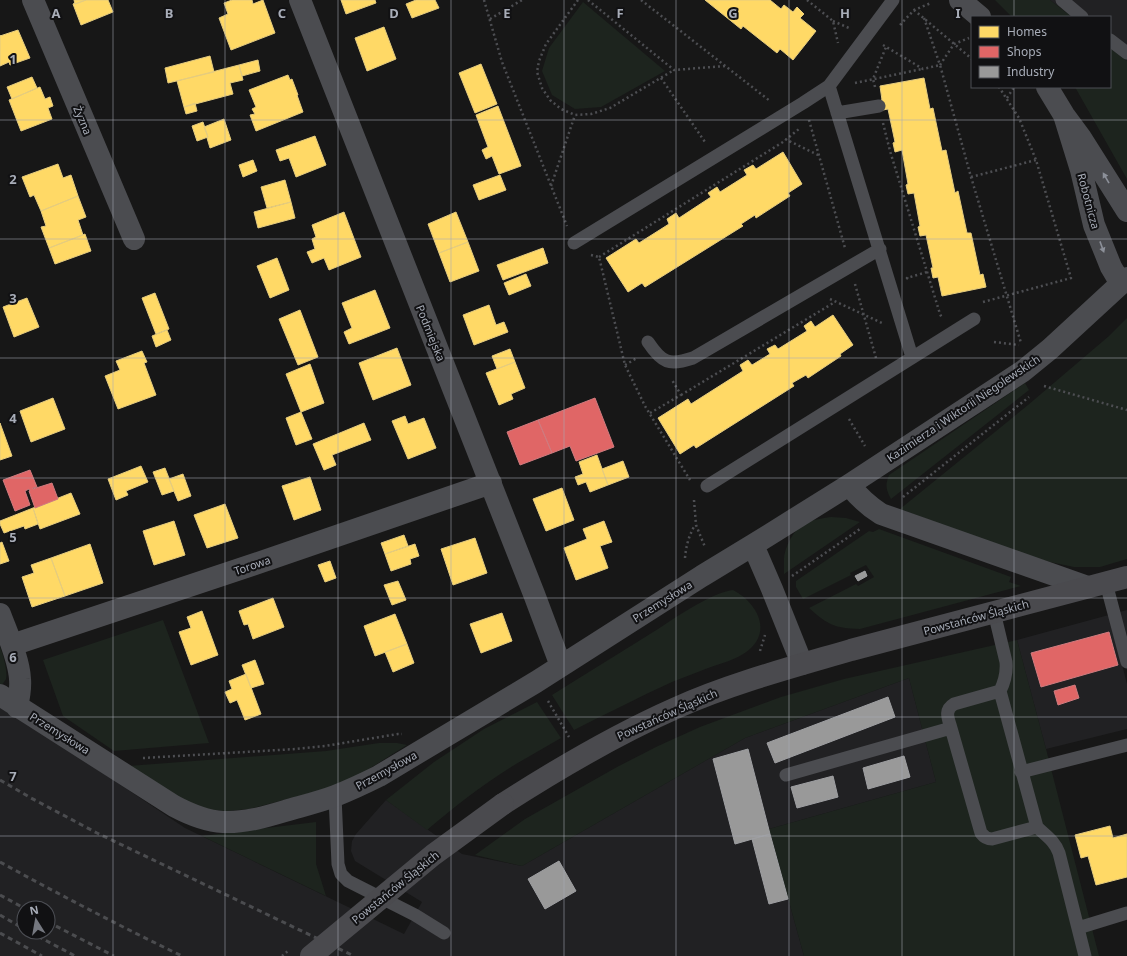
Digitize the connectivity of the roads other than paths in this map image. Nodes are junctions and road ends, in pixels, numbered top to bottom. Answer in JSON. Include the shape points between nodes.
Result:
{"nodes":[{"id":1,"x":33,"y":0,"type":"edge"},
{"id":2,"x":300,"y":0,"type":"edge"},
{"id":3,"x":894,"y":0,"type":"edge"},
{"id":4,"x":960,"y":0,"type":"edge"},
{"id":5,"x":1062,"y":0,"type":"edge"},
{"id":6,"x":979,"y":16,"type":"edge"},
{"id":7,"x":1081,"y":16,"type":"edge"},
{"id":8,"x":1111,"y":41,"type":"edge"},
{"id":9,"x":1127,"y":53,"type":"edge"},
{"id":10,"x":829,"y":86,"type":"junction"},
{"id":11,"x":1053,"y":90,"type":"edge"},
{"id":12,"x":879,"y":106,"type":"road end"},
{"id":13,"x":837,"y":113,"type":"junction"},
{"id":14,"x":1064,"y":116,"type":"junction"},
{"id":15,"x":1127,"y":211,"type":"edge"},
{"id":16,"x":134,"y":239,"type":"dead end"},
{"id":17,"x":574,"y":243,"type":"road end"},
{"id":18,"x":880,"y":249,"type":"junction"},
{"id":19,"x":1124,"y":281,"type":"edge"},
{"id":20,"x":974,"y":319,"type":"dead end"},
{"id":21,"x":648,"y":342,"type":"dead end"},
{"id":22,"x":912,"y":357,"type":"junction"},
{"id":23,"x":491,"y":483,"type":"junction"},
{"id":24,"x":848,"y":485,"type":"junction"},
{"id":25,"x":707,"y":486,"type":"dead end"},
{"id":26,"x":753,"y":545,"type":"junction"},
{"id":27,"x":1127,"y":577,"type":"edge"},
{"id":28,"x":1097,"y":585,"type":"junction"},
{"id":29,"x":994,"y":612,"type":"junction"},
{"id":30,"x":0,"y":614,"type":"edge"},
{"id":31,"x":12,"y":645,"type":"junction"},
{"id":32,"x":1127,"y":661,"type":"edge"},
{"id":33,"x":802,"y":664,"type":"junction"},
{"id":34,"x":561,"y":666,"type":"junction"},
{"id":35,"x":1000,"y":691,"type":"junction"},
{"id":36,"x":8,"y":701,"type":"edge"},
{"id":37,"x":951,"y":728,"type":"junction"},
{"id":38,"x":1127,"y":745,"type":"edge"},
{"id":39,"x":1021,"y":772,"type":"junction"},
{"id":40,"x":786,"y":775,"type":"dead end"},
{"id":41,"x":335,"y":796,"type":"junction"},
{"id":42,"x":1037,"y":827,"type":"junction"},
{"id":43,"x":1127,"y":914,"type":"edge"},
{"id":44,"x":1078,"y":928,"type":"junction"},
{"id":45,"x":444,"y":933,"type":"dead end"},
{"id":46,"x":311,"y":956,"type":"edge"},
{"id":47,"x":1086,"y":956,"type":"edge"}],
"edges":[{"from":1,"to":16,"type":"street","name":"Żyzna"},
{"from":2,"to":23,"type":"street","name":"Podmiejska"},
{"from":3,"to":10,"type":"lane"},
{"from":4,"to":6,"type":"street"},
{"from":5,"to":7,"type":"lane"},
{"from":8,"to":9,"type":"lane"},
{"from":10,"to":13,"type":"lane"},
{"from":10,"to":17,"type":"lane"},
{"from":11,"to":14,"type":"street","name":"Robotnicza"},
{"from":12,"to":13,"type":"lane"},
{"from":13,"to":18,"type":"lane"},
{"from":15,"to":14,"type":"street","name":"Robotnicza","one_way":true,"via":[[1096,160]]},
{"from":14,"to":19,"type":"street","name":"Robotnicza","one_way":true,"via":[[1081,170],[1094,225],[1111,267]]},
{"from":18,"to":21,"type":"lane","via":[[693,358],[679,363],[665,361]]},
{"from":18,"to":22,"type":"lane"},
{"from":19,"to":24,"type":"street","name":"Kazimierza i Wiktorii Niegolewskich","via":[[1023,371]]},
{"from":20,"to":22,"type":"lane"},
{"from":22,"to":25,"type":"lane"},
{"from":23,"to":31,"type":"street","name":"Torowa"},
{"from":23,"to":34,"type":"street","name":"Podmiejska"},
{"from":24,"to":26,"type":"street","name":"Kazimierza i Wiktorii Niegolewskich"},
{"from":24,"to":28,"type":"street","via":[[870,507],[881,514]]},
{"from":26,"to":33,"type":"street"},
{"from":26,"to":34,"type":"street","name":"Przemysłowa"},
{"from":27,"to":28,"type":"main road","name":"Powstańców Śląskich"},
{"from":28,"to":29,"type":"main road","name":"Powstańców Śląskich"},
{"from":28,"to":32,"type":"lane"},
{"from":29,"to":33,"type":"main road","name":"Powstańców Śląskich"},
{"from":29,"to":35,"type":"lane","via":[[1007,670]]},
{"from":30,"to":31,"type":"street"},
{"from":31,"to":36,"type":"street","via":[[20,678],[20,692]]},
{"from":33,"to":46,"type":"main road","name":"Powstańców Śląskich","bridge":true,"via":[[710,694],[676,708],[613,738],[557,769],[503,804],[433,855]]},
{"from":34,"to":41,"type":"street","name":"Przemysłowa","via":[[379,776]]},
{"from":35,"to":37,"type":"lane","via":[[950,706],[947,714]]},
{"from":35,"to":39,"type":"lane"},
{"from":36,"to":41,"type":"street","name":"Przemysłowa","via":[[174,806],[205,819],[223,822],[255,819]]},
{"from":37,"to":40,"type":"lane"},
{"from":37,"to":42,"type":"lane","via":[[981,833],[992,839]]},
{"from":38,"to":39,"type":"lane"},
{"from":39,"to":42,"type":"lane"},
{"from":41,"to":45,"type":"lane","via":[[338,864],[341,874],[348,881],[415,915]]},
{"from":42,"to":44,"type":"lane","via":[[1057,847]]},
{"from":43,"to":44,"type":"lane"},
{"from":44,"to":47,"type":"lane"}]}
